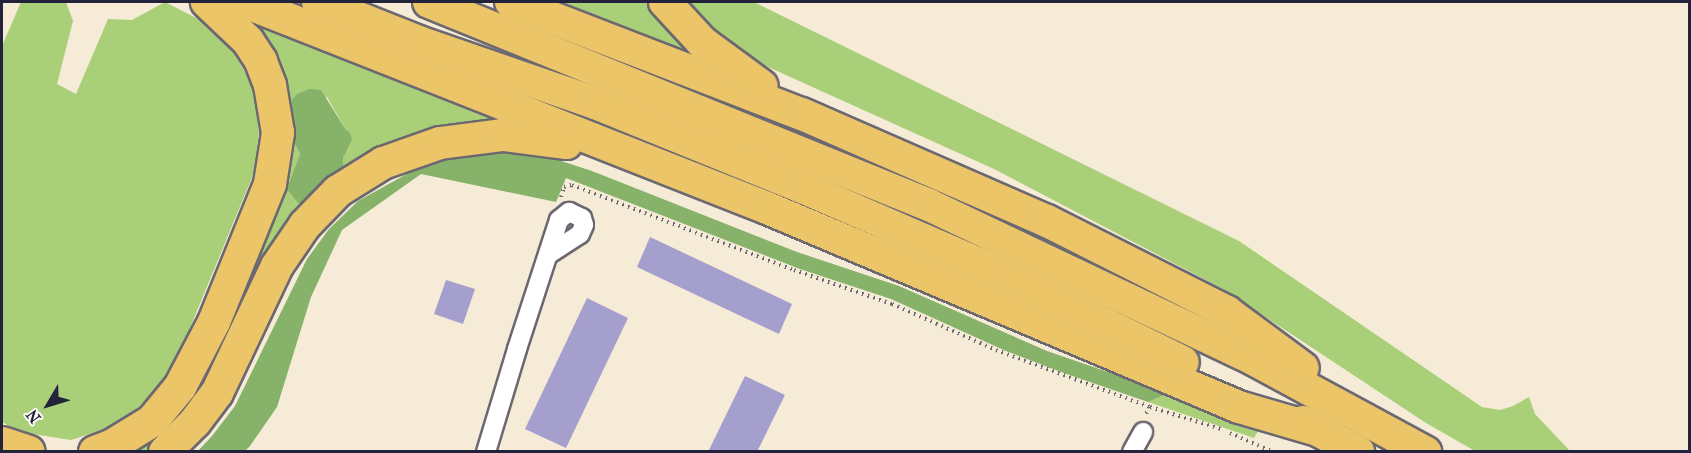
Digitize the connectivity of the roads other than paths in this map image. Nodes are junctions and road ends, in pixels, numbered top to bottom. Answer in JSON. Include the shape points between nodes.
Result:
{"nodes":[{"id":1,"x":207,"y":2,"type":"edge"},
{"id":2,"x":245,"y":2,"type":"edge"},
{"id":3,"x":318,"y":2,"type":"edge"},
{"id":4,"x":429,"y":2,"type":"edge"},
{"id":5,"x":511,"y":2,"type":"edge"},
{"id":6,"x":665,"y":2,"type":"edge"},
{"id":7,"x":802,"y":114,"type":"junction"},
{"id":8,"x":626,"y":153,"type":"junction"},
{"id":9,"x":563,"y":215,"type":"road end"},
{"id":10,"x":1321,"y":431,"type":"junction"},
{"id":11,"x":1388,"y":431,"type":"junction"},
{"id":12,"x":1143,"y":432,"type":"road end"},
{"id":13,"x":2,"y":443,"type":"edge"},
{"id":14,"x":29,"y":452,"type":"edge"},
{"id":15,"x":94,"y":452,"type":"edge"},
{"id":16,"x":165,"y":452,"type":"edge"},
{"id":17,"x":486,"y":452,"type":"edge"},
{"id":18,"x":1132,"y":452,"type":"edge"},
{"id":19,"x":1358,"y":452,"type":"edge"},
{"id":20,"x":1425,"y":452,"type":"edge"}],
"edges":[{"from":1,"to":15,"type":"highway","via":[[248,41],[270,85],[278,133],[270,184],[214,322],[180,387],[152,421]]},
{"from":2,"to":8,"type":"highway"},
{"from":3,"to":10,"type":"highway","via":[[595,103],[834,200],[1014,279]]},
{"from":4,"to":11,"type":"highway","via":[[929,205],[1191,328]]},
{"from":5,"to":7,"type":"highway"},
{"from":6,"to":7,"type":"highway","via":[[702,42]]},
{"from":7,"to":11,"type":"highway","via":[[1047,221],[1192,292],[1227,312]]},
{"from":8,"to":10,"type":"highway","via":[[1239,407]]},
{"from":8,"to":16,"type":"highway","via":[[503,135],[440,143],[383,163],[360,176],[318,210],[293,240],[217,393]]},
{"from":9,"to":17,"type":"street","via":[[576,214],[584,225],[574,240],[548,255]]},
{"from":10,"to":19,"type":"highway"},
{"from":11,"to":20,"type":"highway"},
{"from":12,"to":18,"type":"street"},
{"from":13,"to":14,"type":"highway"}]}
